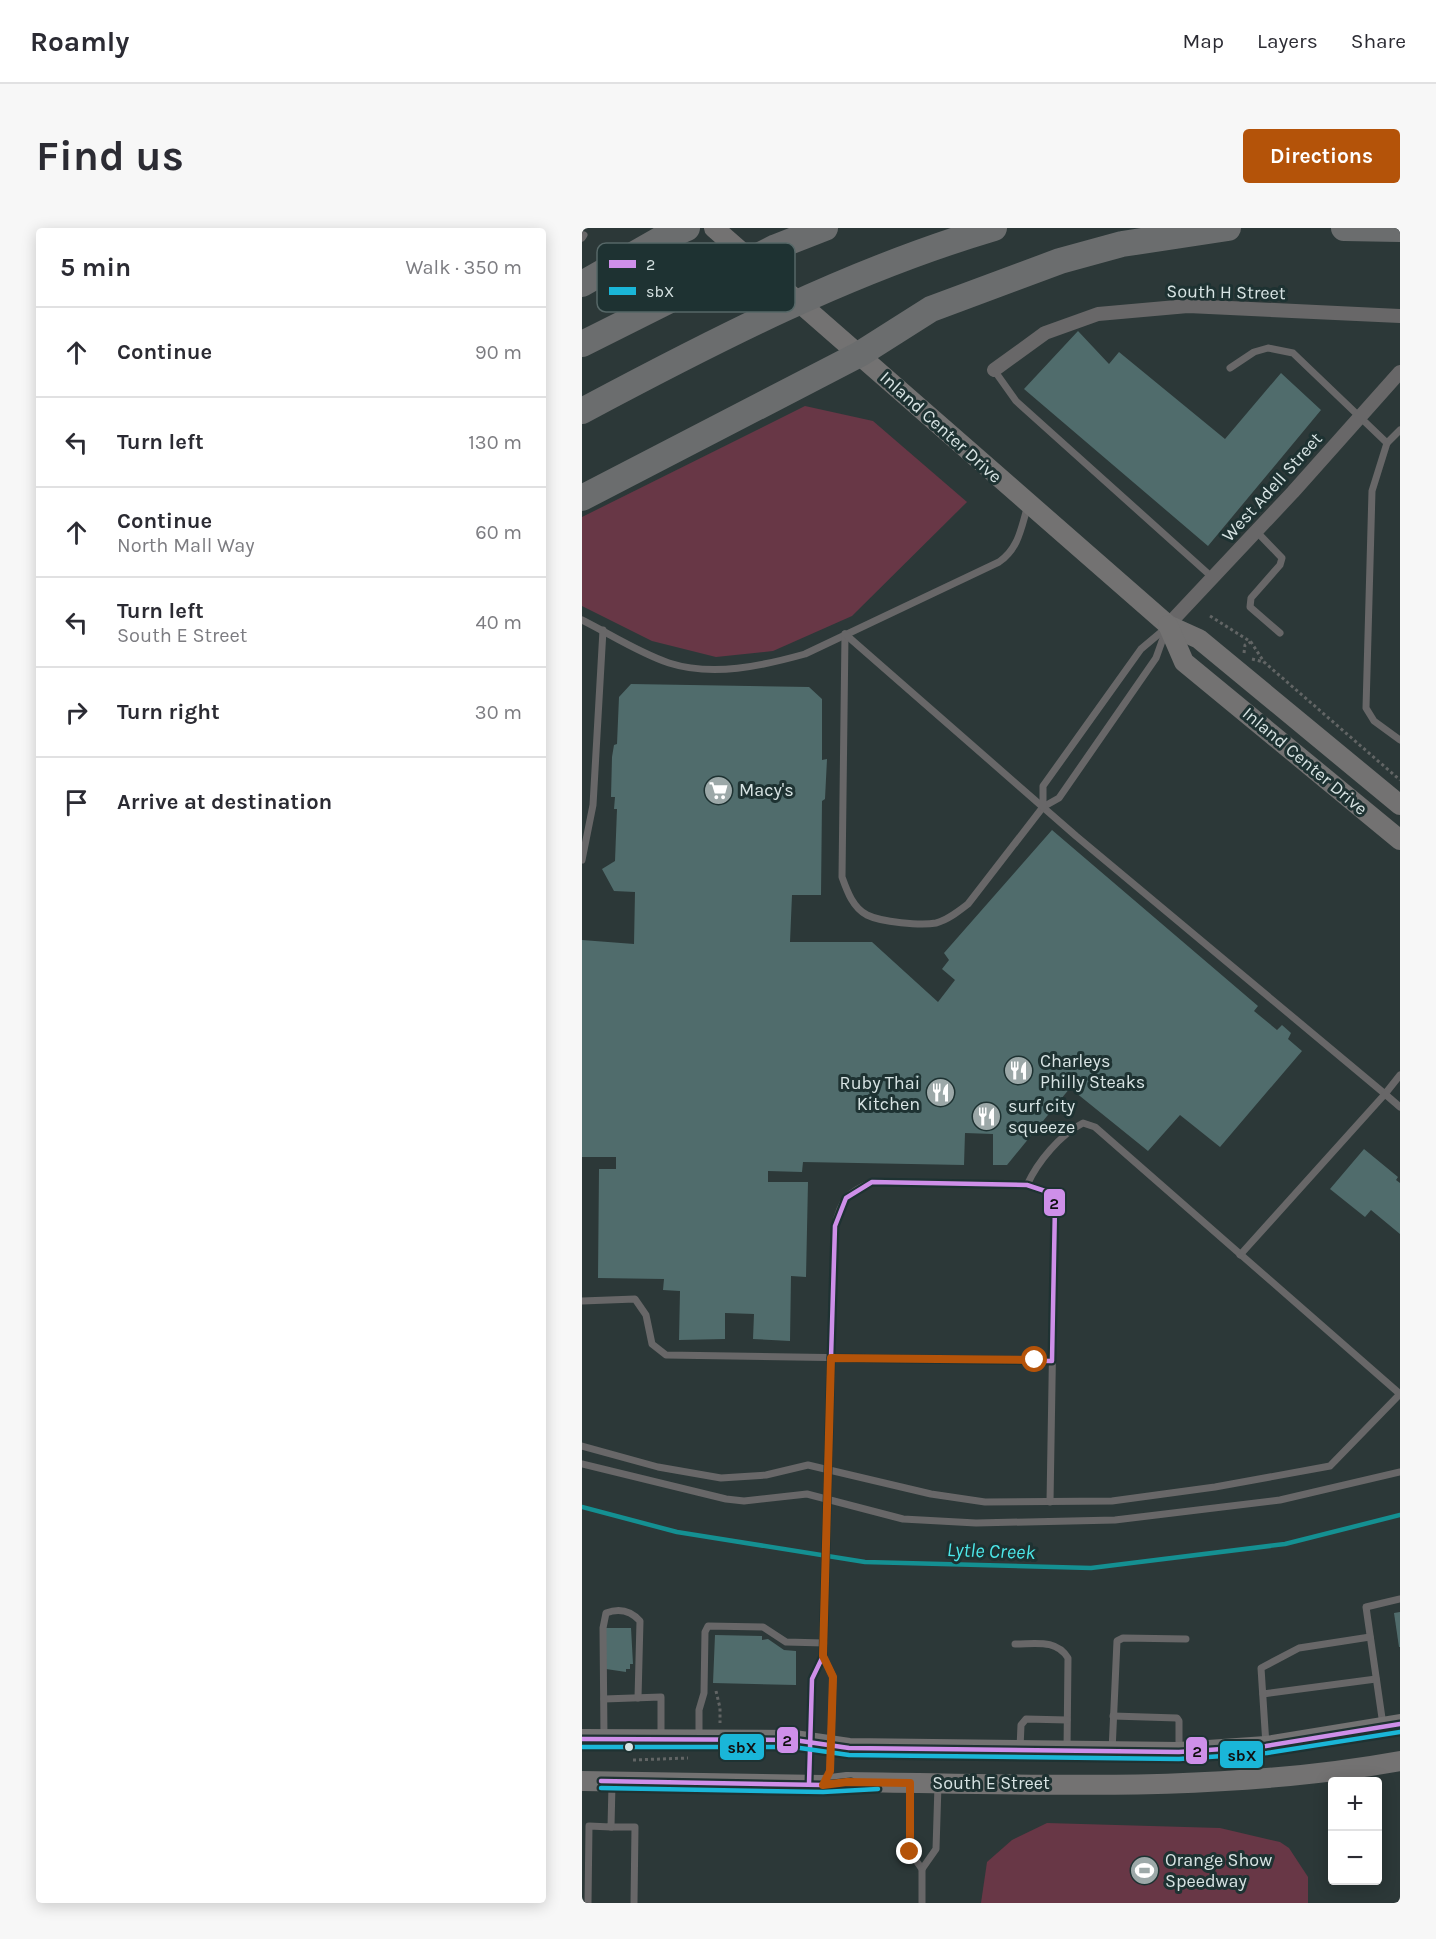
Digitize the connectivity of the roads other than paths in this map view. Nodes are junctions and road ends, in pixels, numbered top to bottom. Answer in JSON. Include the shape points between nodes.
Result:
{"nodes":[{"id":1,"x":687,"y":228,"type":"edge"},
{"id":2,"x":825,"y":228,"type":"edge"},
{"id":3,"x":994,"y":228,"type":"edge"},
{"id":4,"x":1228,"y":228,"type":"edge"},
{"id":5,"x":1344,"y":228,"type":"edge"},
{"id":6,"x":1400,"y":229,"type":"edge"},
{"id":7,"x":718,"y":232,"type":"edge"},
{"id":8,"x":654,"y":243,"type":"edge"},
{"id":9,"x":731,"y":243,"type":"edge"},
{"id":10,"x":787,"y":243,"type":"edge"},
{"id":11,"x":597,"y":275,"type":"edge"},
{"id":12,"x":582,"y":284,"type":"edge"},
{"id":13,"x":795,"y":298,"type":"edge"},
{"id":14,"x":795,"y":303,"type":"edge"},
{"id":15,"x":643,"y":312,"type":"edge"},
{"id":16,"x":776,"y":312,"type":"edge"},
{"id":17,"x":1400,"y":316,"type":"edge"},
{"id":18,"x":626,"y":320,"type":"junction"},
{"id":19,"x":582,"y":330,"type":"edge"},
{"id":20,"x":582,"y":344,"type":"edge"},
{"id":21,"x":860,"y":354,"type":"junction"},
{"id":22,"x":1230,"y":368,"type":"dead end"},
{"id":23,"x":994,"y":370,"type":"joint"},
{"id":24,"x":1400,"y":372,"type":"edge"},
{"id":25,"x":582,"y":411,"type":"edge"},
{"id":26,"x":1360,"y":417,"type":"junction"},
{"id":27,"x":1400,"y":430,"type":"edge"},
{"id":28,"x":1387,"y":443,"type":"junction"},
{"id":29,"x":582,"y":498,"type":"edge"},
{"id":30,"x":1028,"y":505,"type":"junction"},
{"id":31,"x":1256,"y":531,"type":"junction"},
{"id":32,"x":1213,"y":578,"type":"junction"},
{"id":33,"x":582,"y":620,"type":"edge"},
{"id":34,"x":1168,"y":625,"type":"junction"},
{"id":35,"x":603,"y":630,"type":"junction"},
{"id":36,"x":1280,"y":633,"type":"dead end"},
{"id":37,"x":845,"y":634,"type":"junction"},
{"id":38,"x":1400,"y":740,"type":"edge"},
{"id":39,"x":1400,"y":805,"type":"edge"},
{"id":40,"x":1042,"y":807,"type":"junction"},
{"id":41,"x":1400,"y":840,"type":"edge"},
{"id":42,"x":582,"y":860,"type":"edge"},
{"id":43,"x":1400,"y":1075,"type":"edge"},
{"id":44,"x":1384,"y":1094,"type":"junction"},
{"id":45,"x":1400,"y":1107,"type":"edge"},
{"id":46,"x":1027,"y":1185,"type":"junction"},
{"id":47,"x":1240,"y":1255,"type":"junction"},
{"id":48,"x":582,"y":1301,"type":"edge"},
{"id":49,"x":831,"y":1358,"type":"junction"},
{"id":50,"x":1052,"y":1361,"type":"junction"},
{"id":51,"x":1400,"y":1394,"type":"edge"},
{"id":52,"x":582,"y":1446,"type":"edge"},
{"id":53,"x":582,"y":1464,"type":"edge"},
{"id":54,"x":828,"y":1468,"type":"junction"},
{"id":55,"x":1400,"y":1472,"type":"edge"},
{"id":56,"x":827,"y":1498,"type":"junction"},
{"id":57,"x":1050,"y":1502,"type":"junction"},
{"id":58,"x":1400,"y":1599,"type":"edge"},
{"id":59,"x":1370,"y":1637,"type":"junction"},
{"id":60,"x":1186,"y":1638,"type":"dead end"},
{"id":61,"x":824,"y":1643,"type":"junction"},
{"id":62,"x":1015,"y":1644,"type":"dead end"},
{"id":63,"x":823,"y":1656,"type":"junction"},
{"id":64,"x":1376,"y":1679,"type":"junction"},
{"id":65,"x":1263,"y":1694,"type":"junction"},
{"id":66,"x":638,"y":1698,"type":"junction"},
{"id":67,"x":604,"y":1699,"type":"junction"},
{"id":68,"x":1113,"y":1716,"type":"junction"},
{"id":69,"x":1067,"y":1719,"type":"junction"},
{"id":70,"x":1391,"y":1725,"type":"edge"},
{"id":71,"x":699,"y":1738,"type":"junction"},
{"id":72,"x":582,"y":1739,"type":"edge"},
{"id":73,"x":661,"y":1739,"type":"junction"},
{"id":74,"x":604,"y":1740,"type":"junction"},
{"id":75,"x":810,"y":1741,"type":"junction"},
{"id":76,"x":831,"y":1744,"type":"junction"},
{"id":77,"x":1266,"y":1746,"type":"junction"},
{"id":78,"x":1020,"y":1751,"type":"junction"},
{"id":79,"x":1067,"y":1752,"type":"junction"},
{"id":80,"x":1179,"y":1752,"type":"junction"},
{"id":81,"x":1112,"y":1753,"type":"junction"},
{"id":82,"x":1400,"y":1761,"type":"edge"},
{"id":83,"x":582,"y":1781,"type":"edge"},
{"id":84,"x":612,"y":1782,"type":"junction"},
{"id":85,"x":910,"y":1783,"type":"junction"},
{"id":86,"x":938,"y":1783,"type":"junction"},
{"id":87,"x":816,"y":1785,"type":"junction"},
{"id":88,"x":611,"y":1827,"type":"junction"},
{"id":89,"x":922,"y":1869,"type":"junction"},
{"id":90,"x":588,"y":1903,"type":"edge"},
{"id":91,"x":634,"y":1903,"type":"edge"},
{"id":92,"x":922,"y":1903,"type":"edge"}],
"edges":[{"from":1,"to":8,"type":"highway"},
{"from":2,"to":10,"type":"highway"},
{"from":3,"to":14,"type":"highway","via":[[910,255]]},
{"from":4,"to":21,"type":"highway","via":[[1122,244],[1060,261],[931,309]]},
{"from":5,"to":6,"type":"highway"},
{"from":7,"to":9,"type":"main road","name":"Inland Center Drive"},
{"from":11,"to":12,"type":"highway"},
{"from":13,"to":21,"type":"main road","name":"Inland Center Drive"},
{"from":15,"to":18,"type":"highway"},
{"from":16,"to":25,"type":"highway"},
{"from":17,"to":23,"type":"street","name":"South H Street","via":[[1188,306],[1098,314],[1045,333]]},
{"from":18,"to":19,"type":"highway"},
{"from":18,"to":20,"type":"highway"},
{"from":21,"to":29,"type":"highway"},
{"from":21,"to":30,"type":"main road","name":"Inland Center Drive"},
{"from":22,"to":26,"type":"lane","via":[[1268,348],[1293,353]]},
{"from":23,"to":32,"type":"lane","via":[[1016,401]]},
{"from":24,"to":26,"type":"street","name":"West Adell Street"},
{"from":26,"to":28,"type":"lane"},
{"from":26,"to":31,"type":"street","name":"West Adell Street"},
{"from":27,"to":28,"type":"lane"},
{"from":28,"to":38,"type":"lane","via":[[1372,490],[1366,708],[1374,721]]},
{"from":30,"to":34,"type":"main road","name":"Inland Center Drive"},
{"from":30,"to":37,"type":"lane","via":[[1011,554]]},
{"from":31,"to":32,"type":"street","name":"West Adell Street"},
{"from":31,"to":36,"type":"lane","via":[[1282,558],[1251,598],[1250,608]]},
{"from":32,"to":34,"type":"street","name":"West Adell Street"},
{"from":33,"to":35,"type":"lane"},
{"from":34,"to":39,"type":"main road","name":"Inland Center Drive","via":[[1199,639]]},
{"from":34,"to":40,"type":"lane","via":[[1156,658],[1059,798]]},
{"from":34,"to":40,"type":"lane","via":[[1141,649],[1043,786]]},
{"from":34,"to":41,"type":"main road","name":"Inland Center Drive","via":[[1185,662]]},
{"from":35,"to":37,"type":"lane","via":[[669,663],[705,669],[747,668],[777,662],[805,654]]},
{"from":35,"to":42,"type":"lane","via":[[593,805]]},
{"from":37,"to":40,"type":"lane"},
{"from":37,"to":40,"type":"lane","via":[[842,877],[849,896],[866,915],[888,921],[936,923],[955,914],[968,904]]},
{"from":40,"to":44,"type":"lane"},
{"from":43,"to":44,"type":"lane"},
{"from":44,"to":45,"type":"lane"},
{"from":44,"to":47,"type":"lane"},
{"from":46,"to":47,"type":"lane","via":[[1035,1169],[1071,1130],[1083,1123],[1095,1127]]},
{"from":46,"to":49,"type":"lane","via":[[872,1182],[852,1191],[839,1207],[834,1226]]},
{"from":46,"to":50,"type":"lane","via":[[1051,1193],[1055,1205]]},
{"from":47,"to":51,"type":"lane"},
{"from":48,"to":49,"type":"lane","via":[[635,1299],[646,1315],[652,1344],[666,1355]]},
{"from":49,"to":50,"type":"lane"},
{"from":49,"to":54,"type":"lane"},
{"from":50,"to":57,"type":"lane"},
{"from":51,"to":57,"type":"lane","via":[[1330,1466],[1168,1495]]},
{"from":52,"to":54,"type":"lane","via":[[658,1467],[721,1478],[766,1475],[802,1466]]},
{"from":53,"to":56,"type":"lane","via":[[744,1502],[807,1494]]},
{"from":54,"to":56,"type":"lane"},
{"from":54,"to":57,"type":"lane","via":[[942,1496],[985,1502]]},
{"from":55,"to":56,"type":"lane","via":[[1280,1500],[1115,1520],[903,1519]]},
{"from":56,"to":61,"type":"lane"},
{"from":58,"to":59,"type":"lane","via":[[1366,1607]]},
{"from":59,"to":64,"type":"lane"},
{"from":59,"to":65,"type":"lane","via":[[1299,1648],[1261,1668]]},
{"from":60,"to":68,"type":"lane","via":[[1117,1641]]},
{"from":61,"to":63,"type":"lane"},
{"from":61,"to":71,"type":"lane","via":[[786,1642],[762,1627],[708,1626]]},
{"from":62,"to":69,"type":"lane","via":[[1053,1644],[1063,1649],[1068,1658]]},
{"from":63,"to":75,"type":"lane","via":[[812,1679]]},
{"from":63,"to":76,"type":"lane","via":[[833,1677]]},
{"from":64,"to":65,"type":"lane"},
{"from":64,"to":70,"type":"lane"},
{"from":65,"to":77,"type":"lane"},
{"from":66,"to":67,"type":"lane"},
{"from":66,"to":67,"type":"lane","via":[[640,1621],[628,1611],[613,1611],[606,1613],[603,1620]]},
{"from":66,"to":73,"type":"lane","via":[[661,1697]]},
{"from":67,"to":74,"type":"lane"},
{"from":68,"to":80,"type":"lane","via":[[1177,1718]]},
{"from":68,"to":81,"type":"lane"},
{"from":69,"to":78,"type":"lane","via":[[1026,1719],[1021,1725]]},
{"from":69,"to":79,"type":"lane"},
{"from":70,"to":77,"type":"main road","name":"South E Street"},
{"from":71,"to":73,"type":"main road","name":"South E Street"},
{"from":71,"to":75,"type":"main road","name":"South E Street"},
{"from":72,"to":74,"type":"main road","name":"South E Street"},
{"from":73,"to":74,"type":"main road","name":"South E Street"},
{"from":75,"to":76,"type":"main road","name":"South E Street"},
{"from":75,"to":87,"type":"lane"},
{"from":76,"to":78,"type":"main road","name":"South E Street","via":[[849,1748]]},
{"from":76,"to":87,"type":"lane","via":[[830,1771]]},
{"from":77,"to":80,"type":"main road","name":"South E Street"},
{"from":78,"to":79,"type":"main road","name":"South E Street"},
{"from":79,"to":81,"type":"main road","name":"South E Street"},
{"from":80,"to":81,"type":"main road","name":"South E Street"},
{"from":82,"to":86,"type":"main road","name":"South E Street","via":[[1190,1782]]},
{"from":83,"to":84,"type":"main road","name":"South E Street"},
{"from":84,"to":87,"type":"main road","name":"South E Street"},
{"from":84,"to":88,"type":"lane"},
{"from":85,"to":86,"type":"main road","name":"South E Street"},
{"from":85,"to":87,"type":"main road","name":"South E Street"},
{"from":85,"to":89,"type":"lane","via":[[910,1852]]},
{"from":86,"to":89,"type":"lane","via":[[936,1849]]},
{"from":88,"to":90,"type":"lane","via":[[589,1826]]},
{"from":88,"to":91,"type":"lane","via":[[635,1827]]},
{"from":89,"to":92,"type":"lane"}]}
